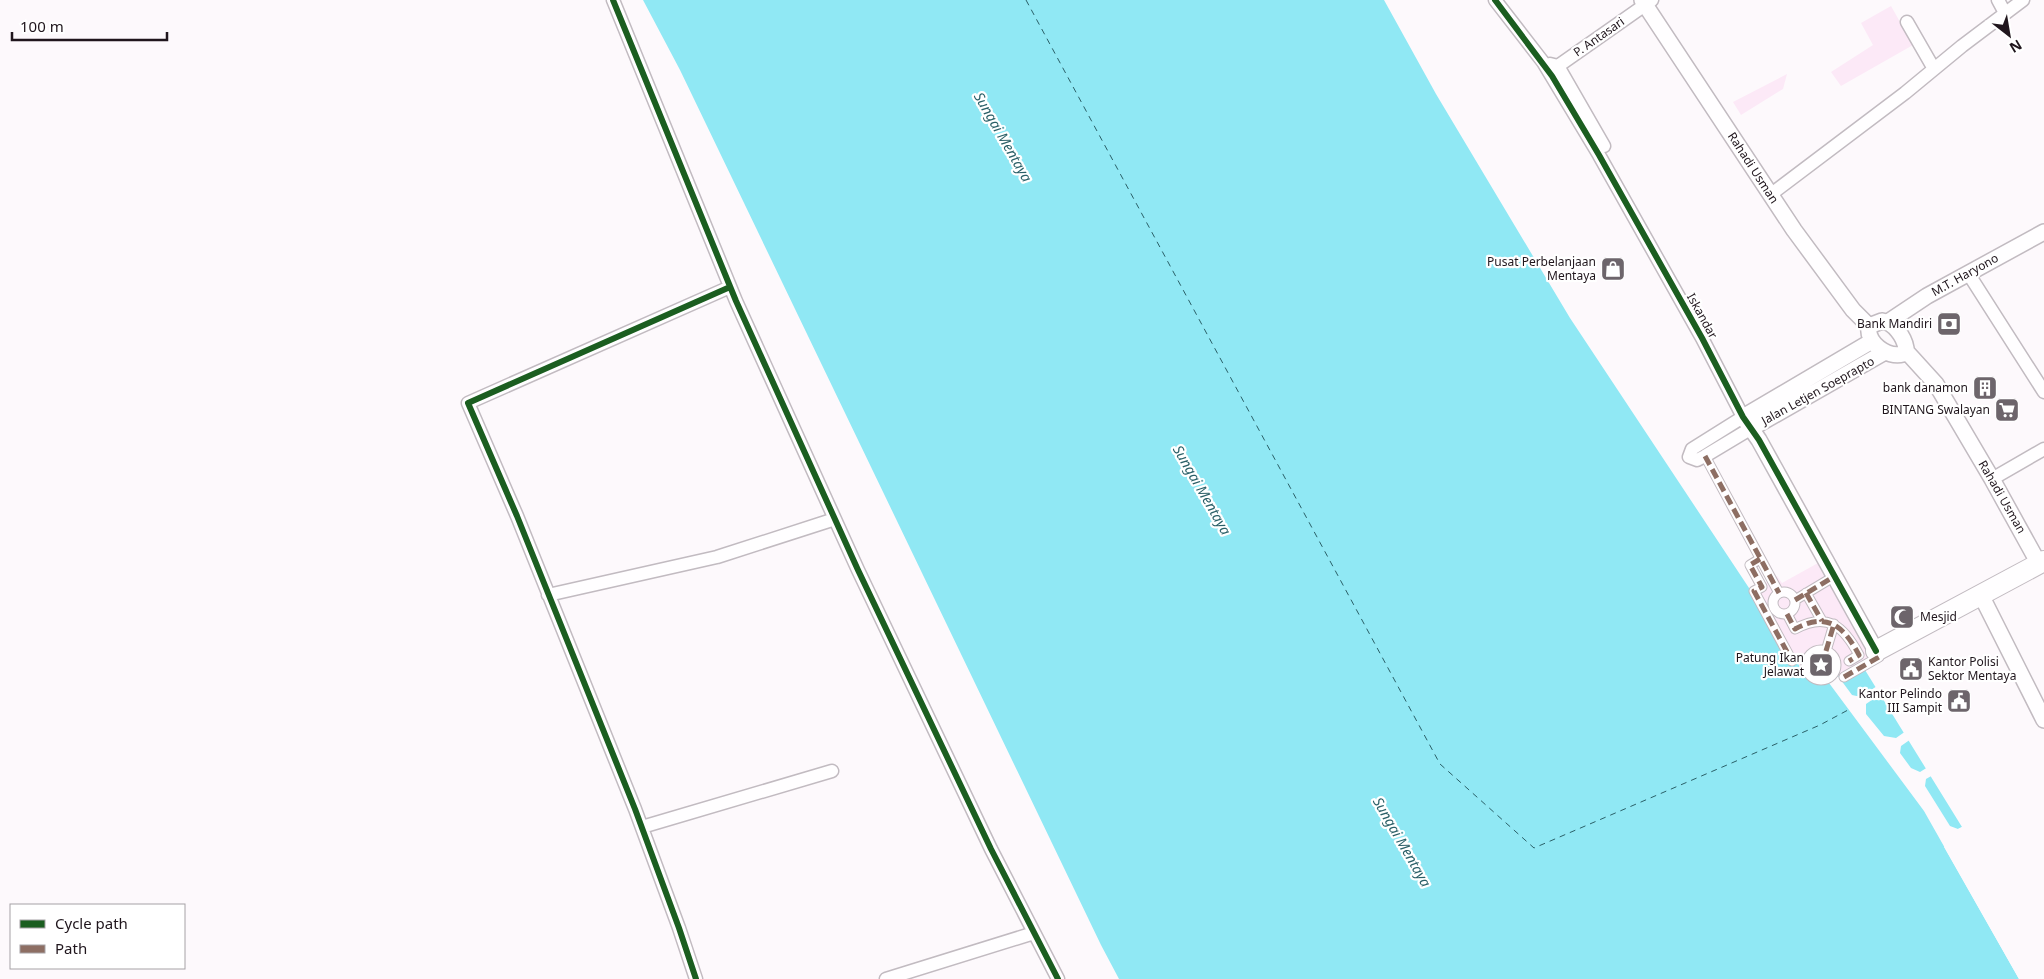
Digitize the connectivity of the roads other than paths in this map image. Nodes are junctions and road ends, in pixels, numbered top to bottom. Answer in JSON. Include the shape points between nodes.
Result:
{"nodes":[{"id":1,"x":613,"y":0,"type":"edge"},
{"id":2,"x":1495,"y":0,"type":"edge"},
{"id":3,"x":1998,"y":0,"type":"edge"},
{"id":4,"x":2023,"y":0,"type":"edge"},
{"id":5,"x":1646,"y":2,"type":"edge"},
{"id":6,"x":2005,"y":13,"type":"junction"},
{"id":7,"x":1907,"y":22,"type":"dead end"},
{"id":8,"x":1543,"y":62,"type":"junction"},
{"id":9,"x":1558,"y":66,"type":"junction"},
{"id":10,"x":1934,"y":69,"type":"junction"},
{"id":11,"x":1770,"y":195,"type":"junction"},
{"id":12,"x":2044,"y":232,"type":"edge"},
{"id":13,"x":1968,"y":274,"type":"junction"},
{"id":14,"x":730,"y":287,"type":"junction"},
{"id":15,"x":1888,"y":322,"type":"junction"},
{"id":16,"x":1869,"y":326,"type":"junction"},
{"id":17,"x":1872,"y":341,"type":"junction"},
{"id":18,"x":1906,"y":351,"type":"junction"},
{"id":19,"x":1885,"y":352,"type":"junction"},
{"id":20,"x":2044,"y":392,"type":"edge"},
{"id":21,"x":1752,"y":425,"type":"junction"},
{"id":22,"x":2044,"y":449,"type":"edge"},
{"id":23,"x":1705,"y":456,"type":"joint"},
{"id":24,"x":1992,"y":478,"type":"junction"},
{"id":25,"x":834,"y":519,"type":"junction"},
{"id":26,"x":1760,"y":559,"type":"junction"},
{"id":27,"x":2042,"y":566,"type":"edge"},
{"id":28,"x":1835,"y":576,"type":"junction"},
{"id":29,"x":1778,"y":593,"type":"junction"},
{"id":30,"x":1806,"y":593,"type":"junction"},
{"id":31,"x":548,"y":595,"type":"junction"},
{"id":32,"x":1981,"y":595,"type":"junction"},
{"id":33,"x":1795,"y":600,"type":"junction"},
{"id":34,"x":1787,"y":614,"type":"junction"},
{"id":35,"x":1822,"y":621,"type":"junction"},
{"id":36,"x":1834,"y":624,"type":"junction"},
{"id":37,"x":1826,"y":651,"type":"dead end"},
{"id":38,"x":1878,"y":654,"type":"junction"},
{"id":39,"x":1849,"y":660,"type":"dead end"},
{"id":40,"x":1792,"y":661,"type":"dead end"},
{"id":41,"x":1844,"y":677,"type":"dead end"},
{"id":42,"x":2044,"y":720,"type":"edge"},
{"id":43,"x":832,"y":771,"type":"dead end"},
{"id":44,"x":642,"y":827,"type":"junction"},
{"id":45,"x":1034,"y":933,"type":"junction"},
{"id":46,"x":696,"y":979,"type":"edge"},
{"id":47,"x":886,"y":979,"type":"edge"},
{"id":48,"x":1058,"y":979,"type":"edge"}],
"edges":[{"from":1,"to":14,"type":"street"},
{"from":2,"to":8,"type":"street","name":"Iskandar"},
{"from":3,"to":6,"type":"street"},
{"from":4,"to":6,"type":"street"},
{"from":5,"to":9,"type":"street","name":"P. Antasari"},
{"from":5,"to":11,"type":"street","name":"Rahadi Usman"},
{"from":6,"to":10,"type":"street"},
{"from":7,"to":10,"type":"street"},
{"from":8,"to":9,"type":"street"},
{"from":8,"to":21,"type":"street","name":"Iskandar"},
{"from":9,"to":21,"type":"street","name":"Iskandar","via":[[1709,335]]},
{"from":10,"to":11,"type":"street"},
{"from":11,"to":16,"type":"street","name":"Rahadi Usman"},
{"from":12,"to":13,"type":"street","name":"M.T. Haryono"},
{"from":13,"to":15,"type":"street","name":"M.T. Haryono"},
{"from":13,"to":20,"type":"street"},
{"from":14,"to":25,"type":"street"},
{"from":14,"to":31,"type":"street","via":[[468,403]]},
{"from":15,"to":16,"type":"street"},
{"from":15,"to":18,"type":"street","name":"Rahadi Usman","via":[[1903,339]]},
{"from":16,"to":17,"type":"street"},
{"from":17,"to":19,"type":"street"},
{"from":17,"to":21,"type":"street","name":"Jalan Letjen Soeprapto"},
{"from":18,"to":19,"type":"street","via":[[1897,355]]},
{"from":18,"to":24,"type":"street","name":"Rahadi Usman","via":[[1936,384]]},
{"from":19,"to":21,"type":"street","name":"Jalan Letjen Soeprapto"},
{"from":21,"to":23,"type":"street"},
{"from":21,"to":28,"type":"street","name":"Iskandar"},
{"from":22,"to":24,"type":"street"},
{"from":23,"to":26,"type":"street"},
{"from":24,"to":27,"type":"street","name":"Rahadi Usman"},
{"from":25,"to":31,"type":"street","via":[[717,557]]},
{"from":25,"to":45,"type":"street"},
{"from":26,"to":29,"type":"street"},
{"from":26,"to":40,"type":"street","via":[[1750,565],[1762,586],[1754,591]]},
{"from":27,"to":32,"type":"highway"},
{"from":28,"to":30,"type":"street"},
{"from":28,"to":38,"type":"street","name":"Iskandar"},
{"from":29,"to":33,"type":"street","via":[[1787,592]]},
{"from":29,"to":34,"type":"street","via":[[1774,608]]},
{"from":30,"to":33,"type":"street"},
{"from":30,"to":35,"type":"street"},
{"from":31,"to":44,"type":"street"},
{"from":32,"to":38,"type":"highway"},
{"from":32,"to":42,"type":"street"},
{"from":33,"to":34,"type":"street","via":[[1795,607]]},
{"from":34,"to":35,"type":"street","via":[[1795,628]]},
{"from":35,"to":36,"type":"street"},
{"from":36,"to":37,"type":"street"},
{"from":36,"to":39,"type":"street","via":[[1849,636],[1859,655]]},
{"from":38,"to":41,"type":"street"},
{"from":43,"to":44,"type":"street"},
{"from":44,"to":46,"type":"street"},
{"from":45,"to":47,"type":"street"},
{"from":45,"to":48,"type":"street"}]}
